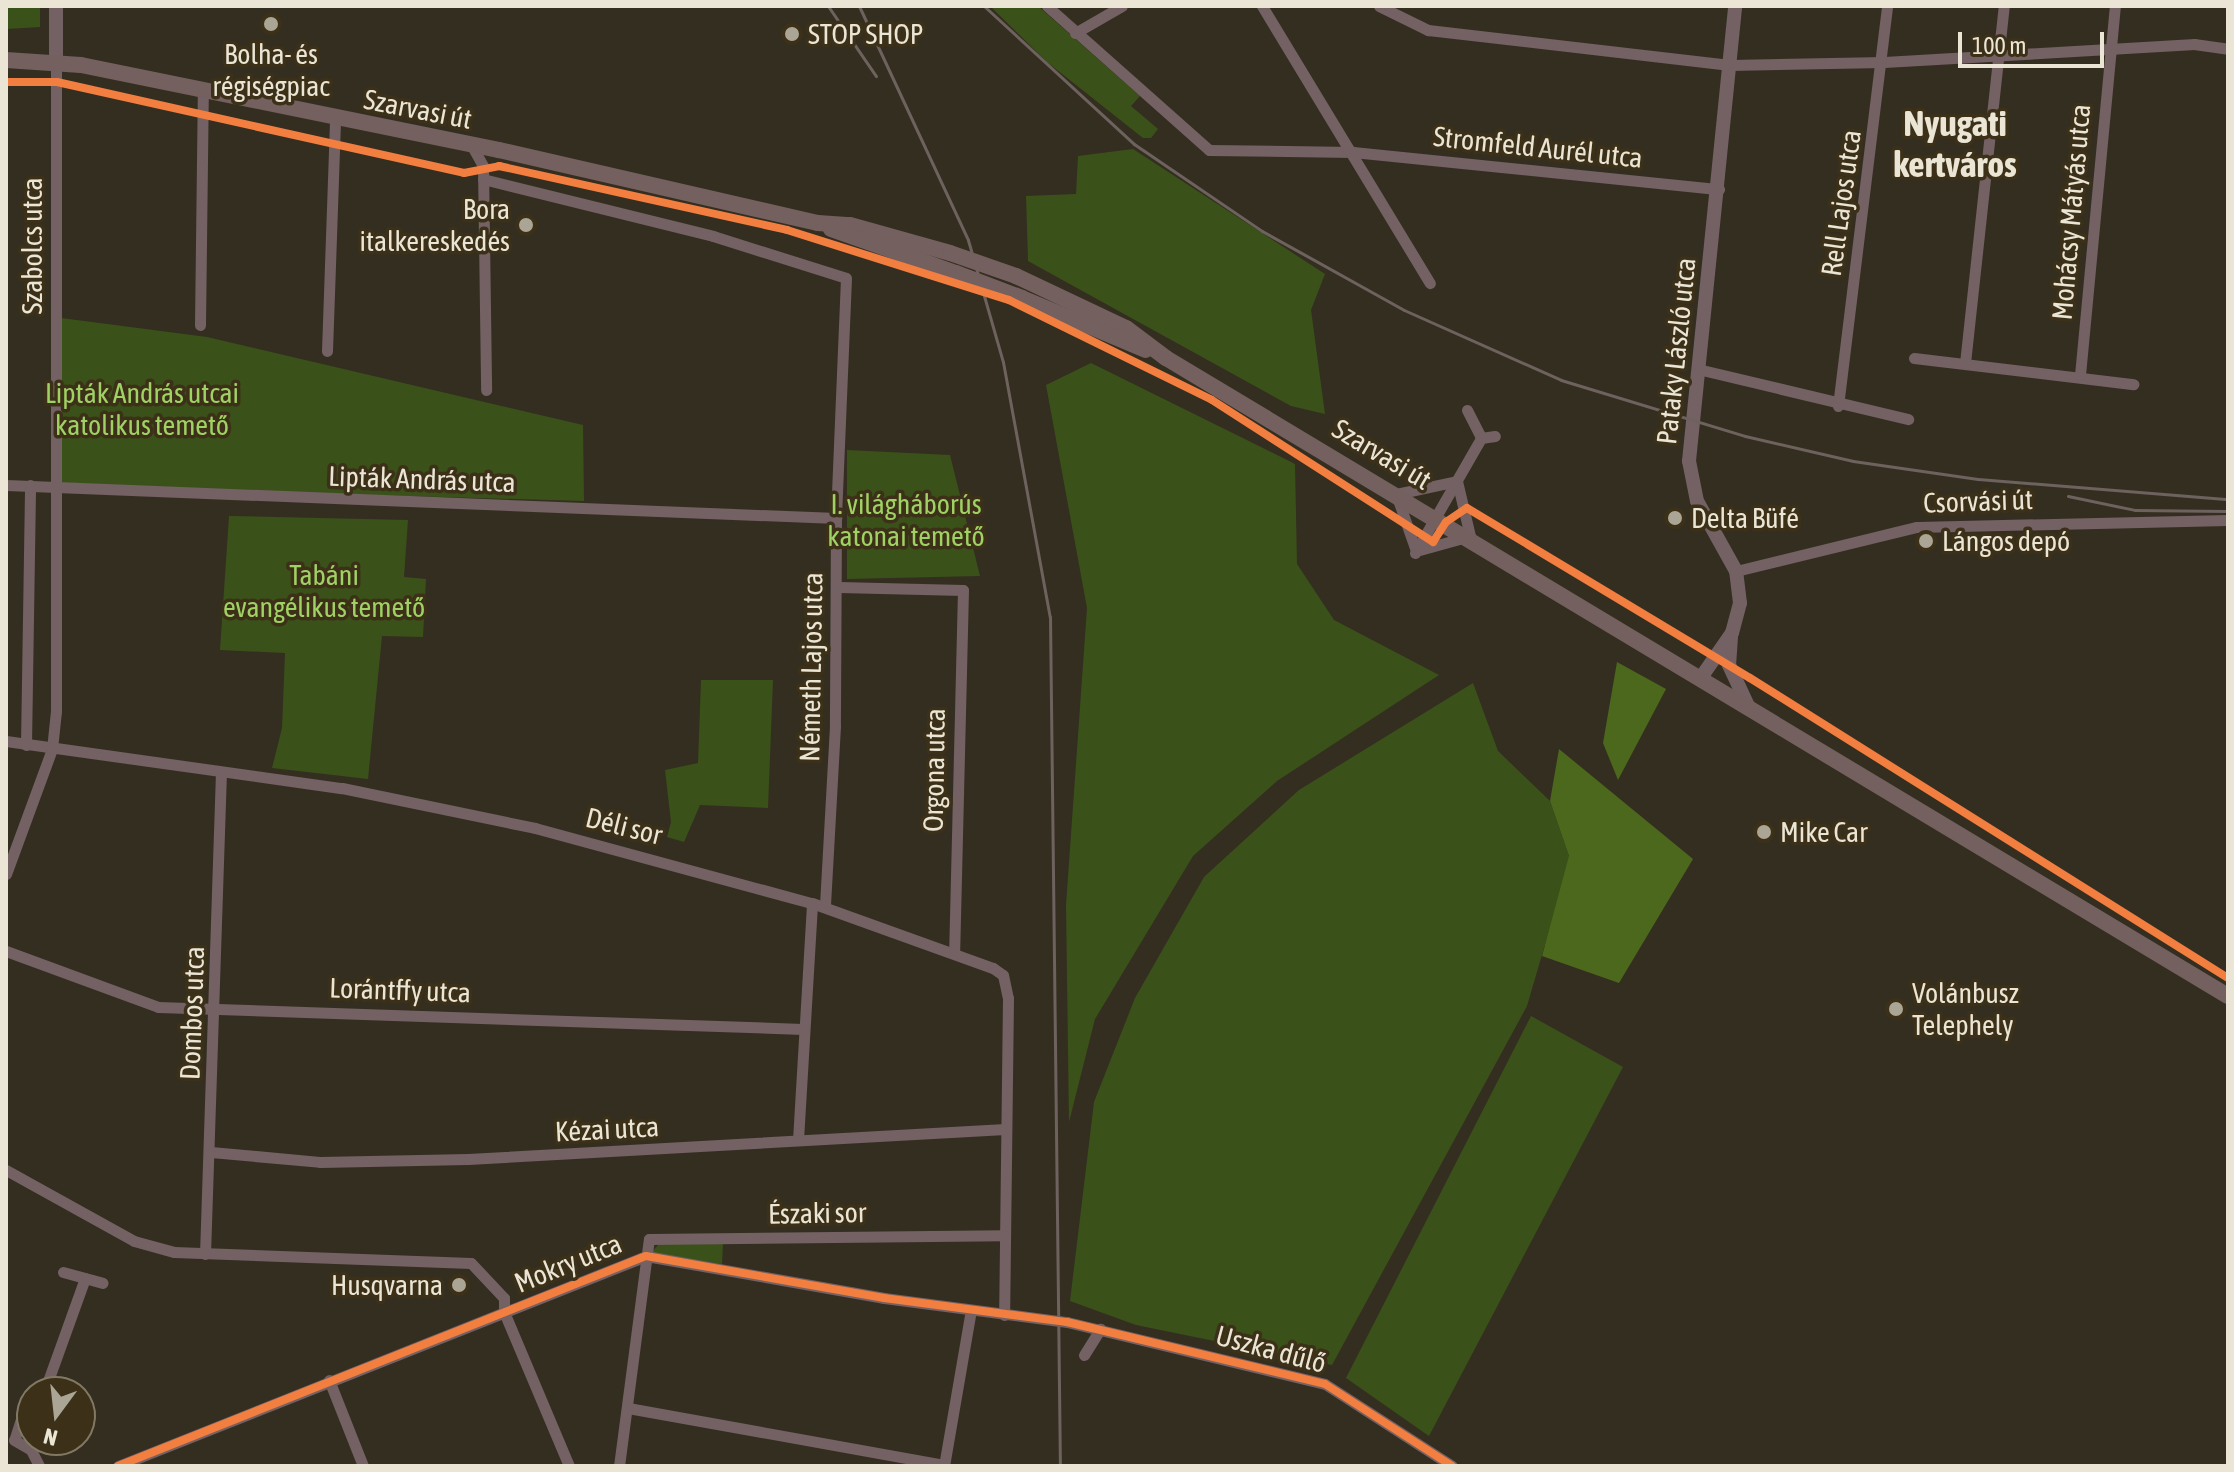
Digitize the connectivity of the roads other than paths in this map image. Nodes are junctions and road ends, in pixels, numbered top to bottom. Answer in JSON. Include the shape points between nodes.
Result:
{"nodes":[{"id":1,"x":56,"y":6,"type":"edge"},
{"id":2,"x":1047,"y":6,"type":"edge"},
{"id":3,"x":1122,"y":6,"type":"edge"},
{"id":4,"x":1262,"y":6,"type":"edge"},
{"id":5,"x":1379,"y":6,"type":"edge"},
{"id":6,"x":1735,"y":6,"type":"edge"},
{"id":7,"x":1887,"y":6,"type":"edge"},
{"id":8,"x":2004,"y":6,"type":"edge"},
{"id":9,"x":2115,"y":6,"type":"edge"},
{"id":10,"x":1075,"y":33,"type":"junction"},
{"id":11,"x":2111,"y":47,"type":"junction"},
{"id":12,"x":2228,"y":49,"type":"edge"},
{"id":13,"x":2000,"y":52,"type":"junction"},
{"id":14,"x":6,"y":60,"type":"edge"},
{"id":15,"x":56,"y":62,"type":"junction"},
{"id":16,"x":1884,"y":62,"type":"junction"},
{"id":17,"x":1730,"y":65,"type":"junction"},
{"id":18,"x":203,"y":92,"type":"junction"},
{"id":19,"x":335,"y":120,"type":"junction"},
{"id":20,"x":472,"y":146,"type":"junction"},
{"id":21,"x":1353,"y":152,"type":"junction"},
{"id":22,"x":483,"y":179,"type":"junction"},
{"id":23,"x":1719,"y":189,"type":"junction"},
{"id":24,"x":818,"y":223,"type":"junction"},
{"id":25,"x":1430,"y":283,"type":"dead end"},
{"id":26,"x":200,"y":325,"type":"dead end"},
{"id":27,"x":327,"y":351,"type":"dead end"},
{"id":28,"x":1166,"y":358,"type":"junction"},
{"id":29,"x":1914,"y":358,"type":"dead end"},
{"id":30,"x":1965,"y":363,"type":"junction"},
{"id":31,"x":1702,"y":370,"type":"junction"},
{"id":32,"x":2080,"y":375,"type":"junction"},
{"id":33,"x":2133,"y":384,"type":"dead end"},
{"id":34,"x":486,"y":390,"type":"dead end"},
{"id":35,"x":1838,"y":406,"type":"junction"},
{"id":36,"x":1467,"y":410,"type":"dead end"},
{"id":37,"x":1908,"y":419,"type":"dead end"},
{"id":38,"x":1495,"y":436,"type":"dead end"},
{"id":39,"x":1481,"y":438,"type":"junction"},
{"id":40,"x":1457,"y":481,"type":"junction"},
{"id":41,"x":6,"y":485,"type":"edge"},
{"id":42,"x":30,"y":485,"type":"junction"},
{"id":43,"x":59,"y":486,"type":"junction"},
{"id":44,"x":1396,"y":494,"type":"junction"},
{"id":45,"x":1437,"y":517,"type":"junction"},
{"id":46,"x":836,"y":518,"type":"junction"},
{"id":47,"x":2228,"y":520,"type":"edge"},
{"id":48,"x":1470,"y":536,"type":"junction"},
{"id":49,"x":1414,"y":554,"type":"junction"},
{"id":50,"x":1736,"y":571,"type":"junction"},
{"id":51,"x":839,"y":587,"type":"junction"},
{"id":52,"x":1732,"y":633,"type":"junction"},
{"id":53,"x":1700,"y":679,"type":"junction"},
{"id":54,"x":1748,"y":706,"type":"junction"},
{"id":55,"x":6,"y":741,"type":"edge"},
{"id":56,"x":26,"y":745,"type":"junction"},
{"id":57,"x":52,"y":749,"type":"junction"},
{"id":58,"x":221,"y":774,"type":"junction"},
{"id":59,"x":6,"y":874,"type":"edge"},
{"id":60,"x":812,"y":903,"type":"junction"},
{"id":61,"x":825,"y":907,"type":"junction"},
{"id":62,"x":6,"y":951,"type":"edge"},
{"id":63,"x":954,"y":952,"type":"junction"},
{"id":64,"x":2228,"y":996,"type":"edge"},
{"id":65,"x":217,"y":1007,"type":"junction"},
{"id":66,"x":803,"y":1029,"type":"junction"},
{"id":67,"x":1005,"y":1129,"type":"junction"},
{"id":68,"x":798,"y":1140,"type":"junction"},
{"id":69,"x":211,"y":1152,"type":"junction"},
{"id":70,"x":6,"y":1170,"type":"edge"},
{"id":71,"x":1004,"y":1235,"type":"junction"},
{"id":72,"x":205,"y":1254,"type":"junction"},
{"id":73,"x":646,"y":1256,"type":"junction"},
{"id":74,"x":63,"y":1272,"type":"dead end"},
{"id":75,"x":85,"y":1278,"type":"junction"},
{"id":76,"x":103,"y":1283,"type":"dead end"},
{"id":77,"x":971,"y":1310,"type":"junction"},
{"id":78,"x":504,"y":1312,"type":"junction"},
{"id":79,"x":1004,"y":1315,"type":"junction"},
{"id":80,"x":1059,"y":1321,"type":"joint"},
{"id":81,"x":1100,"y":1329,"type":"junction"},
{"id":82,"x":1084,"y":1355,"type":"dead end"},
{"id":83,"x":50,"y":1376,"type":"edge"},
{"id":84,"x":329,"y":1380,"type":"junction"},
{"id":85,"x":628,"y":1408,"type":"junction"},
{"id":86,"x":153,"y":1452,"type":"junction"},
{"id":87,"x":118,"y":1466,"type":"edge"},
{"id":88,"x":159,"y":1466,"type":"edge"},
{"id":89,"x":363,"y":1466,"type":"edge"},
{"id":90,"x":569,"y":1466,"type":"edge"},
{"id":91,"x":619,"y":1466,"type":"edge"},
{"id":92,"x":944,"y":1466,"type":"edge"},
{"id":93,"x":1452,"y":1466,"type":"edge"}],
"edges":[{"from":1,"to":15,"type":"street","name":"Szabolcs utca"},
{"from":2,"to":10,"type":"street","name":"Stromfeld Aurél utca"},
{"from":3,"to":10,"type":"street"},
{"from":4,"to":21,"type":"street"},
{"from":5,"to":17,"type":"street","via":[[1413,26],[1437,31]]},
{"from":6,"to":17,"type":"street","name":"Pataky László utca"},
{"from":7,"to":16,"type":"street","name":"Rell Lajos utca"},
{"from":8,"to":13,"type":"street"},
{"from":9,"to":11,"type":"street","name":"Mohácsy Mátyás utca"},
{"from":10,"to":21,"type":"street","name":"Stromfeld Aurél utca","via":[[1209,150]]},
{"from":11,"to":12,"type":"street","via":[[2194,44]]},
{"from":11,"to":13,"type":"street"},
{"from":11,"to":32,"type":"street","name":"Mohácsy Mátyás utca"},
{"from":13,"to":16,"type":"street"},
{"from":13,"to":30,"type":"street"},
{"from":14,"to":15,"type":"main road","name":"Szarvasi út"},
{"from":15,"to":18,"type":"main road","name":"Szarvasi út"},
{"from":15,"to":43,"type":"street","name":"Szabolcs utca"},
{"from":16,"to":17,"type":"street"},
{"from":16,"to":35,"type":"street","name":"Rell Lajos utca"},
{"from":17,"to":23,"type":"street","name":"Pataky László utca"},
{"from":18,"to":19,"type":"main road","name":"Szarvasi út"},
{"from":18,"to":26,"type":"street"},
{"from":19,"to":20,"type":"main road","name":"Szarvasi út"},
{"from":19,"to":27,"type":"street"},
{"from":20,"to":22,"type":"street"},
{"from":20,"to":24,"type":"main road","name":"Szarvasi út"},
{"from":21,"to":23,"type":"street","name":"Stromfeld Aurél utca"},
{"from":21,"to":25,"type":"street"},
{"from":22,"to":34,"type":"street"},
{"from":22,"to":46,"type":"street","name":"Németh Lajos utca","via":[[713,236],[846,278]]},
{"from":23,"to":31,"type":"street","name":"Pataky László utca"},
{"from":24,"to":28,"type":"main road","name":"Szarvasi út","bridge":true},
{"from":24,"to":28,"type":"main road","name":"Szarvasi út","bridge":true,"via":[[850,225],[1016,276],[1126,328]]},
{"from":28,"to":44,"type":"main road","name":"Szarvasi út"},
{"from":29,"to":30,"type":"street"},
{"from":30,"to":32,"type":"street"},
{"from":31,"to":35,"type":"street"},
{"from":31,"to":50,"type":"street","name":"Pataky László utca","via":[[1690,483]]},
{"from":32,"to":33,"type":"street"},
{"from":35,"to":37,"type":"street"},
{"from":36,"to":39,"type":"street"},
{"from":38,"to":39,"type":"street"},
{"from":39,"to":40,"type":"street"},
{"from":40,"to":44,"type":"street"},
{"from":40,"to":45,"type":"street"},
{"from":40,"to":48,"type":"street"},
{"from":41,"to":42,"type":"street","name":"Lipták András utca"},
{"from":42,"to":43,"type":"street","name":"Lipták András utca"},
{"from":42,"to":56,"type":"street"},
{"from":43,"to":46,"type":"street","name":"Lipták András utca"},
{"from":43,"to":57,"type":"street","name":"Szabolcs utca"},
{"from":44,"to":45,"type":"main road","name":"Szarvasi út"},
{"from":44,"to":49,"type":"street"},
{"from":45,"to":48,"type":"main road","name":"Szarvasi út"},
{"from":45,"to":49,"type":"street"},
{"from":46,"to":51,"type":"street","name":"Németh Lajos utca"},
{"from":47,"to":50,"type":"street","name":"Csorvási út","via":[[1917,527]]},
{"from":48,"to":49,"type":"street"},
{"from":48,"to":53,"type":"main road","name":"Szarvasi út"},
{"from":50,"to":52,"type":"street","name":"Pataky László utca","via":[[1740,603]]},
{"from":51,"to":61,"type":"street","name":"Németh Lajos utca"},
{"from":51,"to":63,"type":"street","name":"Orgona utca","via":[[963,590]]},
{"from":52,"to":53,"type":"street","name":"Pataky László utca"},
{"from":52,"to":54,"type":"street","via":[[1729,665]]},
{"from":53,"to":54,"type":"main road","name":"Szarvasi út"},
{"from":54,"to":64,"type":"main road","name":"Szarvasi út"},
{"from":55,"to":56,"type":"street","name":"Déli sor"},
{"from":56,"to":57,"type":"street","name":"Déli sor"},
{"from":57,"to":58,"type":"street","name":"Déli sor"},
{"from":57,"to":59,"type":"street","name":"Szabolcs utca"},
{"from":58,"to":60,"type":"street","name":"Déli sor","via":[[342,788],[507,822]]},
{"from":58,"to":65,"type":"street","name":"Dombos utca"},
{"from":60,"to":61,"type":"street","name":"Déli sor"},
{"from":60,"to":66,"type":"street"},
{"from":61,"to":63,"type":"street","name":"Déli sor"},
{"from":62,"to":65,"type":"street","name":"Lorántffy utca","via":[[137,1002]]},
{"from":63,"to":67,"type":"street","name":"Déli sor","via":[[1003,975],[1008,998]]},
{"from":65,"to":66,"type":"street","name":"Lorántffy utca"},
{"from":65,"to":69,"type":"street","name":"Dombos utca"},
{"from":66,"to":68,"type":"street"},
{"from":67,"to":68,"type":"street","name":"Kézai utca"},
{"from":67,"to":71,"type":"street"},
{"from":68,"to":69,"type":"street","name":"Kézai utca","via":[[452,1160],[320,1162]]},
{"from":69,"to":72,"type":"street","name":"Dombos utca"},
{"from":70,"to":72,"type":"street","via":[[134,1241]]},
{"from":71,"to":73,"type":"street","name":"Északi sor","via":[[649,1239]]},
{"from":71,"to":79,"type":"street"},
{"from":72,"to":78,"type":"street","via":[[471,1263],[504,1298]]},
{"from":73,"to":77,"type":"street","name":"Mokry utca"},
{"from":73,"to":78,"type":"street","name":"Mokry utca"},
{"from":73,"to":85,"type":"street"},
{"from":74,"to":75,"type":"street"},
{"from":75,"to":76,"type":"street"},
{"from":75,"to":83,"type":"street"},
{"from":77,"to":79,"type":"street","name":"Mokry utca"},
{"from":77,"to":92,"type":"street"},
{"from":78,"to":84,"type":"street","name":"Mokry utca"},
{"from":78,"to":90,"type":"street"},
{"from":79,"to":80,"type":"street","name":"Mokry utca"},
{"from":80,"to":81,"type":"street","name":"Uszka dűlő"},
{"from":81,"to":82,"type":"street"},
{"from":81,"to":93,"type":"street","name":"Uszka dűlő","via":[[1325,1384]]},
{"from":84,"to":86,"type":"street","name":"Mokry utca"},
{"from":84,"to":89,"type":"street"},
{"from":85,"to":91,"type":"street"},
{"from":85,"to":92,"type":"street"},
{"from":86,"to":87,"type":"street","name":"Mokry utca"},
{"from":86,"to":88,"type":"street"}]}
